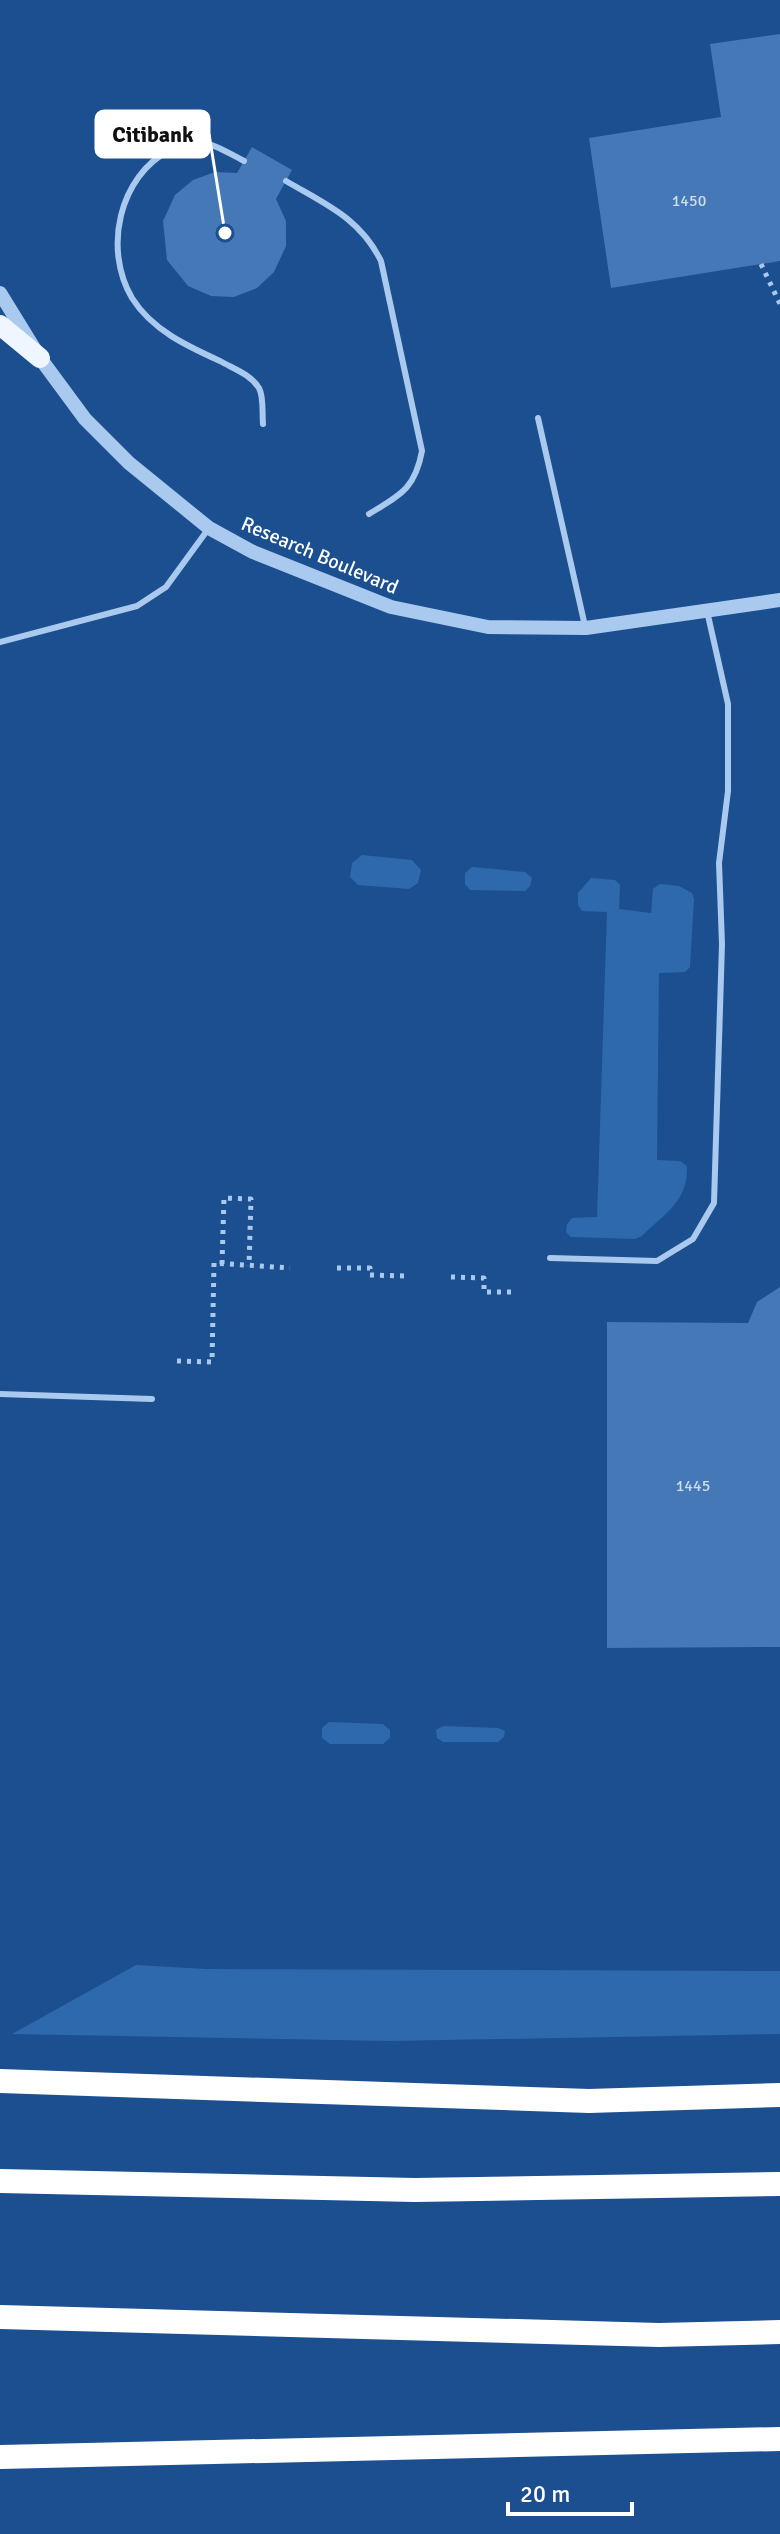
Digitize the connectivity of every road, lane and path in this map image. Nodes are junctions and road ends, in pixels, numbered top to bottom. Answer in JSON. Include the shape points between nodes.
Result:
{"nodes":[{"id":1,"x":244,"y":161,"type":"dead end"},
{"id":2,"x":286,"y":181,"type":"dead end"},
{"id":3,"x":761,"y":264,"type":"dead end"},
{"id":4,"x":0,"y":293,"type":"edge"},
{"id":5,"x":780,"y":304,"type":"edge"},
{"id":6,"x":0,"y":325,"type":"edge"},
{"id":7,"x":40,"y":358,"type":"junction"},
{"id":8,"x":538,"y":418,"type":"dead end"},
{"id":9,"x":263,"y":424,"type":"dead end"},
{"id":10,"x":369,"y":514,"type":"dead end"},
{"id":11,"x":209,"y":528,"type":"junction"},
{"id":12,"x":780,"y":600,"type":"edge"},
{"id":13,"x":707,"y":611,"type":"junction"},
{"id":14,"x":586,"y":628,"type":"junction"},
{"id":15,"x":0,"y":642,"type":"edge"},
{"id":16,"x":550,"y":1258,"type":"dead end"},
{"id":17,"x":222,"y":1264,"type":"junction"},
{"id":18,"x":249,"y":1266,"type":"junction"},
{"id":19,"x":290,"y":1268,"type":"dead end"},
{"id":20,"x":337,"y":1268,"type":"dead end"},
{"id":21,"x":405,"y":1276,"type":"dead end"},
{"id":22,"x":451,"y":1277,"type":"dead end"},
{"id":23,"x":517,"y":1292,"type":"dead end"},
{"id":24,"x":177,"y":1361,"type":"dead end"},
{"id":25,"x":0,"y":1394,"type":"edge"},
{"id":26,"x":152,"y":1399,"type":"dead end"},
{"id":27,"x":0,"y":2081,"type":"edge"},
{"id":28,"x":780,"y":2095,"type":"edge"},
{"id":29,"x":0,"y":2181,"type":"edge"},
{"id":30,"x":780,"y":2184,"type":"edge"},
{"id":31,"x":0,"y":2317,"type":"edge"},
{"id":32,"x":780,"y":2332,"type":"edge"},
{"id":33,"x":780,"y":2439,"type":"edge"},
{"id":34,"x":0,"y":2457,"type":"edge"}],
"edges":[{"from":1,"to":9,"type":"lane","via":[[197,141],[156,157],[133,183],[118,234],[121,269],[132,298],[177,341],[248,375],[261,391]]},
{"from":2,"to":10,"type":"lane","via":[[347,216],[381,261],[422,451],[418,473],[401,495]]},
{"from":3,"to":5,"type":"path"},
{"from":4,"to":7,"type":"street","name":"Research Boulevard"},
{"from":6,"to":7,"type":"main road"},
{"from":7,"to":11,"type":"street","name":"Research Boulevard","via":[[85,419]]},
{"from":8,"to":14,"type":"lane"},
{"from":11,"to":14,"type":"street","name":"Research Boulevard","via":[[253,552],[391,607],[488,627]]},
{"from":11,"to":15,"type":"lane","via":[[166,587],[137,606]]},
{"from":12,"to":13,"type":"street","name":"Research Boulevard"},
{"from":13,"to":14,"type":"street","name":"Research Boulevard"},
{"from":13,"to":16,"type":"lane","via":[[728,704],[728,791],[719,863],[722,944],[714,1203],[693,1239],[657,1261]]},
{"from":17,"to":18,"type":"path"},
{"from":17,"to":18,"type":"path","via":[[224,1198],[251,1199]]},
{"from":17,"to":24,"type":"path","via":[[214,1263],[212,1362]]},
{"from":18,"to":19,"type":"path"},
{"from":20,"to":21,"type":"path"},
{"from":22,"to":23,"type":"path","via":[[484,1278],[484,1292]]},
{"from":25,"to":26,"type":"lane"},
{"from":27,"to":28,"type":"highway","via":[[589,2101]]},
{"from":29,"to":30,"type":"highway","via":[[415,2190]]},
{"from":31,"to":32,"type":"highway","via":[[659,2335]]},
{"from":33,"to":34,"type":"highway"}]}
